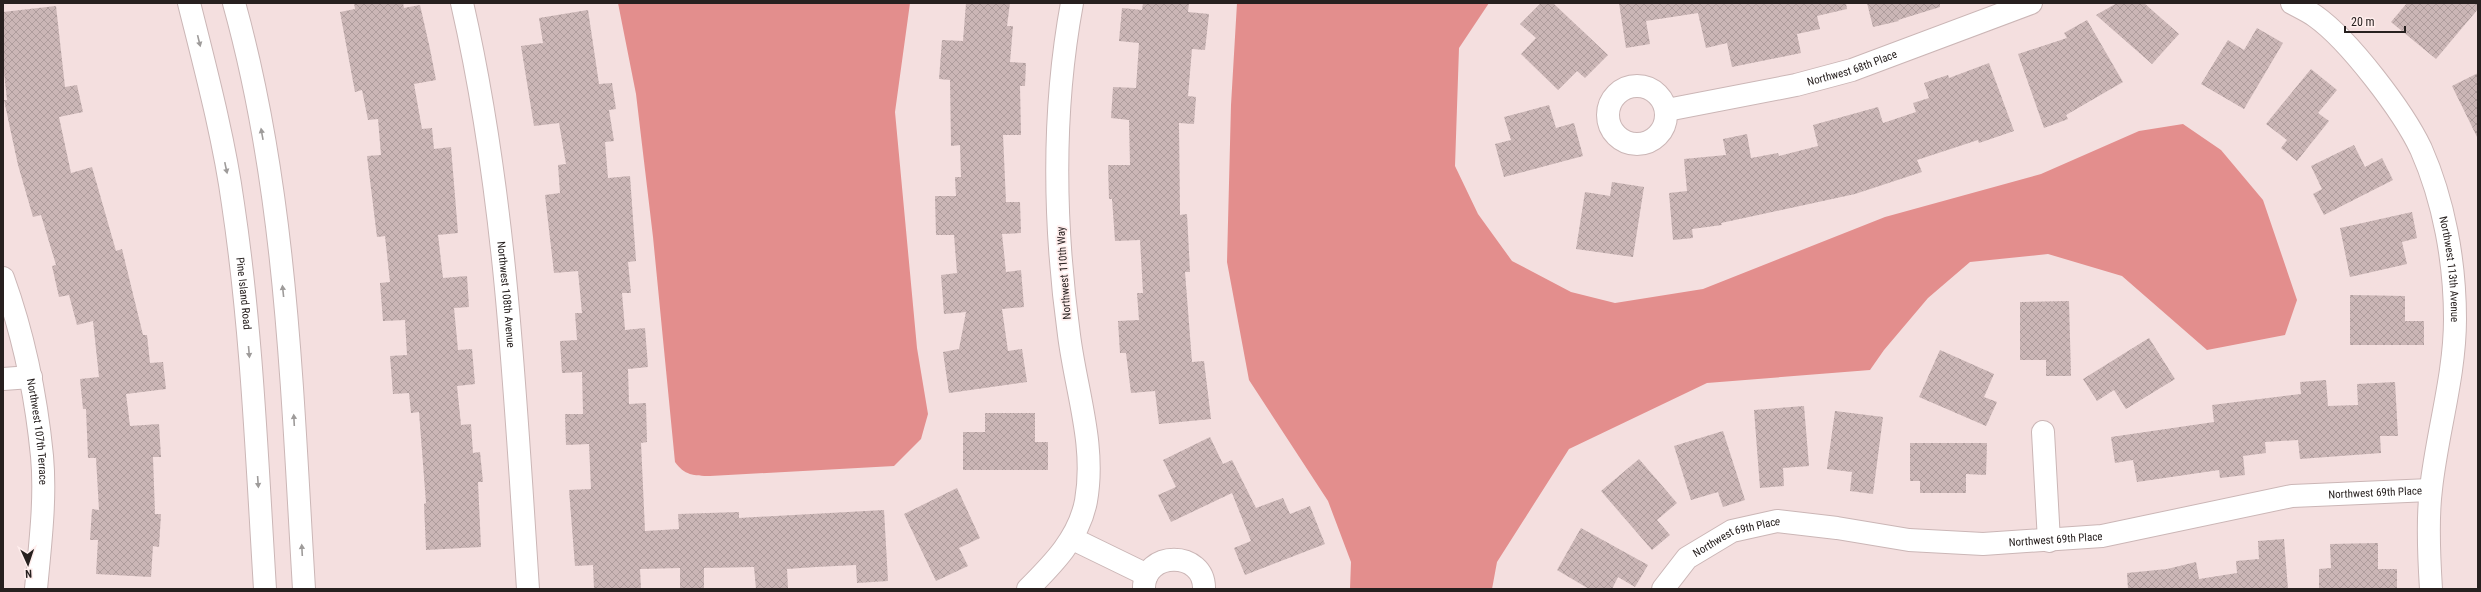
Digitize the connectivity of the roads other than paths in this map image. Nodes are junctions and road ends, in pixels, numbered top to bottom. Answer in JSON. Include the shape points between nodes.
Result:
{"nodes":[{"id":1,"x":189,"y":3,"type":"edge"},
{"id":2,"x":234,"y":3,"type":"edge"},
{"id":3,"x":462,"y":3,"type":"edge"},
{"id":4,"x":1072,"y":3,"type":"edge"},
{"id":5,"x":2031,"y":3,"type":"edge"},
{"id":6,"x":2292,"y":3,"type":"edge"},
{"id":7,"x":2320,"y":10,"type":"edge"},
{"id":8,"x":1666,"y":110,"type":"dead end"},
{"id":9,"x":3,"y":278,"type":"edge"},
{"id":10,"x":31,"y":377,"type":"junction"},
{"id":11,"x":3,"y":379,"type":"edge"},
{"id":12,"x":2044,"y":432,"type":"dead end"},
{"id":13,"x":2430,"y":490,"type":"junction"},
{"id":14,"x":1073,"y":539,"type":"junction"},
{"id":15,"x":2049,"y":541,"type":"junction"},
{"id":16,"x":1146,"y":582,"type":"edge"},
{"id":17,"x":36,"y":589,"type":"edge"},
{"id":18,"x":265,"y":589,"type":"edge"},
{"id":19,"x":304,"y":589,"type":"edge"},
{"id":20,"x":528,"y":589,"type":"edge"},
{"id":21,"x":1028,"y":589,"type":"edge"},
{"id":22,"x":1204,"y":589,"type":"edge"},
{"id":23,"x":1663,"y":589,"type":"edge"},
{"id":24,"x":2431,"y":589,"type":"edge"}],
"edges":[{"from":1,"to":18,"type":"street","name":"Pine Island Road","one_way":true,"via":[[204,60],[233,203],[249,350]]},
{"from":19,"to":2,"type":"street","one_way":true,"via":[[289,344],[273,196],[246,48]]},
{"from":3,"to":20,"type":"street","name":"Northwest 108th Avenue","via":[[472,47],[508,292]]},
{"from":4,"to":14,"type":"street","name":"Northwest 110th Way","via":[[1067,29],[1058,130],[1060,239],[1069,335],[1090,469],[1086,503]]},
{"from":5,"to":8,"type":"street","name":"Northwest 68th Place","via":[[1852,70],[1796,85]]},
{"from":6,"to":7,"type":"street","name":"Northwest 113th Avenue"},
{"from":7,"to":13,"type":"street","name":"Northwest 113th Avenue","via":[[2389,98],[2421,149],[2440,202],[2453,266],[2456,320]]},
{"from":9,"to":10,"type":"street","name":"Northwest 107th Terrace","via":[[18,320]]},
{"from":10,"to":11,"type":"street"},
{"from":10,"to":17,"type":"street","name":"Northwest 107th Terrace","via":[[42,457],[41,537]]},
{"from":12,"to":15,"type":"street"},
{"from":13,"to":15,"type":"street","name":"Northwest 69th Place","via":[[2292,496],[2117,533]]},
{"from":13,"to":24,"type":"street","name":"Northwest 113th Avenue"},
{"from":14,"to":16,"type":"street"},
{"from":14,"to":21,"type":"street"},
{"from":15,"to":23,"type":"street","name":"Northwest 69th Place","via":[[1983,544],[1909,540],[1777,521],[1732,532],[1687,558]]},
{"from":16,"to":22,"type":"street","via":[[1161,562],[1180,559],[1196,568],[1202,576]]}]}
